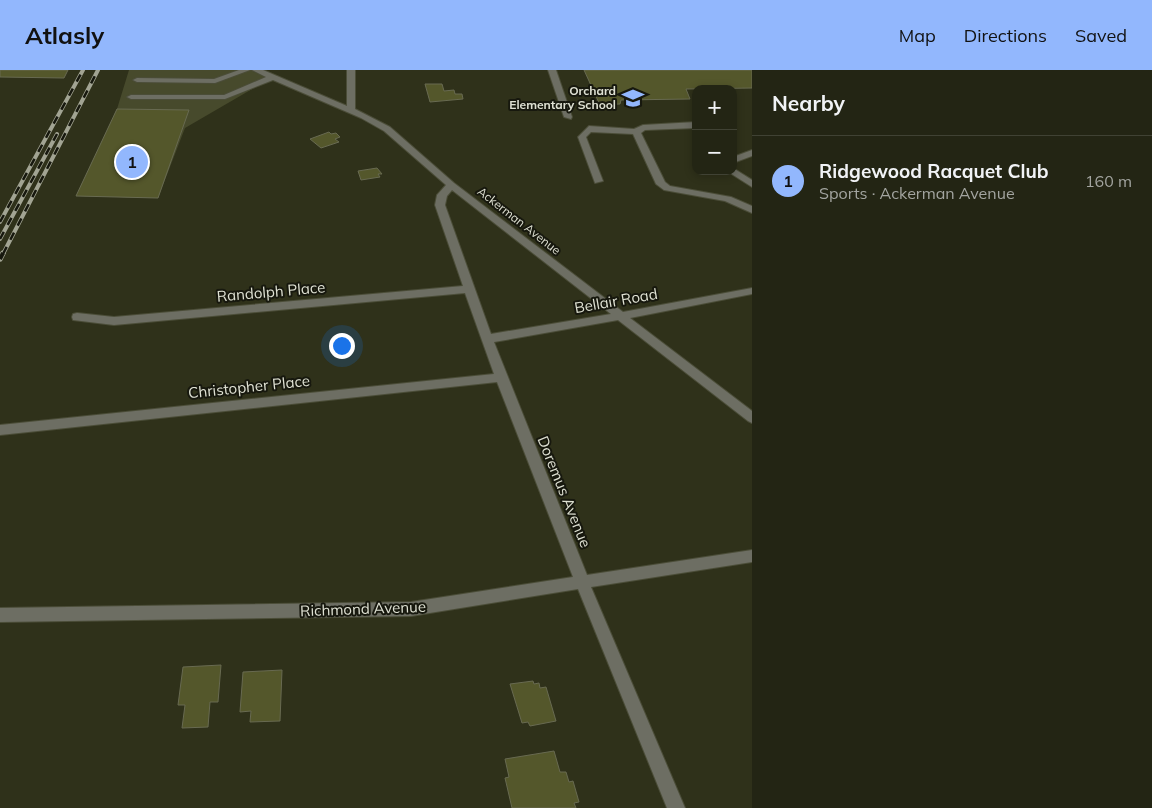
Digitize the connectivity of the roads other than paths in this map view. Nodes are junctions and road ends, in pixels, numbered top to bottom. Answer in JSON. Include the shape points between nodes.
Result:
{"nodes":[{"id":1,"x":246,"y":70,"type":"edge"},
{"id":2,"x":256,"y":70,"type":"edge"},
{"id":3,"x":351,"y":70,"type":"edge"},
{"id":4,"x":552,"y":70,"type":"edge"},
{"id":5,"x":273,"y":77,"type":"junction"},
{"id":6,"x":137,"y":80,"type":"dead end"},
{"id":7,"x":131,"y":97,"type":"dead end"},
{"id":8,"x":351,"y":111,"type":"junction"},
{"id":9,"x":568,"y":117,"type":"dead end"},
{"id":10,"x":692,"y":126,"type":"edge"},
{"id":11,"x":636,"y":132,"type":"junction"},
{"id":12,"x":752,"y":153,"type":"edge"},
{"id":13,"x":737,"y":159,"type":"edge"},
{"id":14,"x":737,"y":174,"type":"edge"},
{"id":15,"x":598,"y":182,"type":"dead end"},
{"id":16,"x":752,"y":184,"type":"edge"},
{"id":17,"x":451,"y":185,"type":"junction"},
{"id":18,"x":752,"y":210,"type":"edge"},
{"id":19,"x":468,"y":289,"type":"junction"},
{"id":20,"x":752,"y":291,"type":"edge"},
{"id":21,"x":622,"y":316,"type":"junction"},
{"id":22,"x":77,"y":317,"type":"dead end"},
{"id":23,"x":486,"y":338,"type":"junction"},
{"id":24,"x":501,"y":377,"type":"junction"},
{"id":25,"x":752,"y":418,"type":"edge"},
{"id":26,"x":0,"y":430,"type":"edge"},
{"id":27,"x":752,"y":556,"type":"edge"},
{"id":28,"x":582,"y":581,"type":"junction"},
{"id":29,"x":0,"y":615,"type":"edge"},
{"id":30,"x":676,"y":808,"type":"edge"}],
"edges":[{"from":1,"to":6,"type":"street","via":[[215,81]]},
{"from":2,"to":5,"type":"street","name":"Ackerman Avenue"},
{"from":3,"to":8,"type":"street"},
{"from":4,"to":9,"type":"street"},
{"from":5,"to":7,"type":"street","via":[[225,97]]},
{"from":5,"to":8,"type":"street","name":"Ackerman Avenue"},
{"from":8,"to":17,"type":"street","name":"Ackerman Avenue","via":[[387,129]]},
{"from":10,"to":11,"type":"street","via":[[644,128]]},
{"from":11,"to":15,"type":"street","via":[[589,130],[582,137]]},
{"from":11,"to":18,"type":"street","via":[[661,184],[667,188],[728,199]]},
{"from":12,"to":13,"type":"street"},
{"from":14,"to":16,"type":"street"},
{"from":17,"to":19,"type":"street","name":"Doremus Avenue","via":[[442,195],[440,205]]},
{"from":17,"to":21,"type":"street","name":"Ackerman Avenue"},
{"from":19,"to":22,"type":"street","name":"Randolph Place","via":[[114,321]]},
{"from":19,"to":23,"type":"street","name":"Doremus Avenue"},
{"from":20,"to":21,"type":"street","name":"Bellair Road"},
{"from":21,"to":23,"type":"street","name":"Bellair Road"},
{"from":21,"to":25,"type":"street","name":"Ackerman Avenue"},
{"from":23,"to":24,"type":"street","name":"Doremus Avenue"},
{"from":24,"to":26,"type":"street","name":"Christopher Place"},
{"from":24,"to":28,"type":"street","name":"Doremus Avenue"},
{"from":27,"to":28,"type":"street","name":"Richmond Avenue"},
{"from":28,"to":29,"type":"street","name":"Richmond Avenue","via":[[412,609]]},
{"from":28,"to":30,"type":"street","name":"Doremus Avenue"}]}
